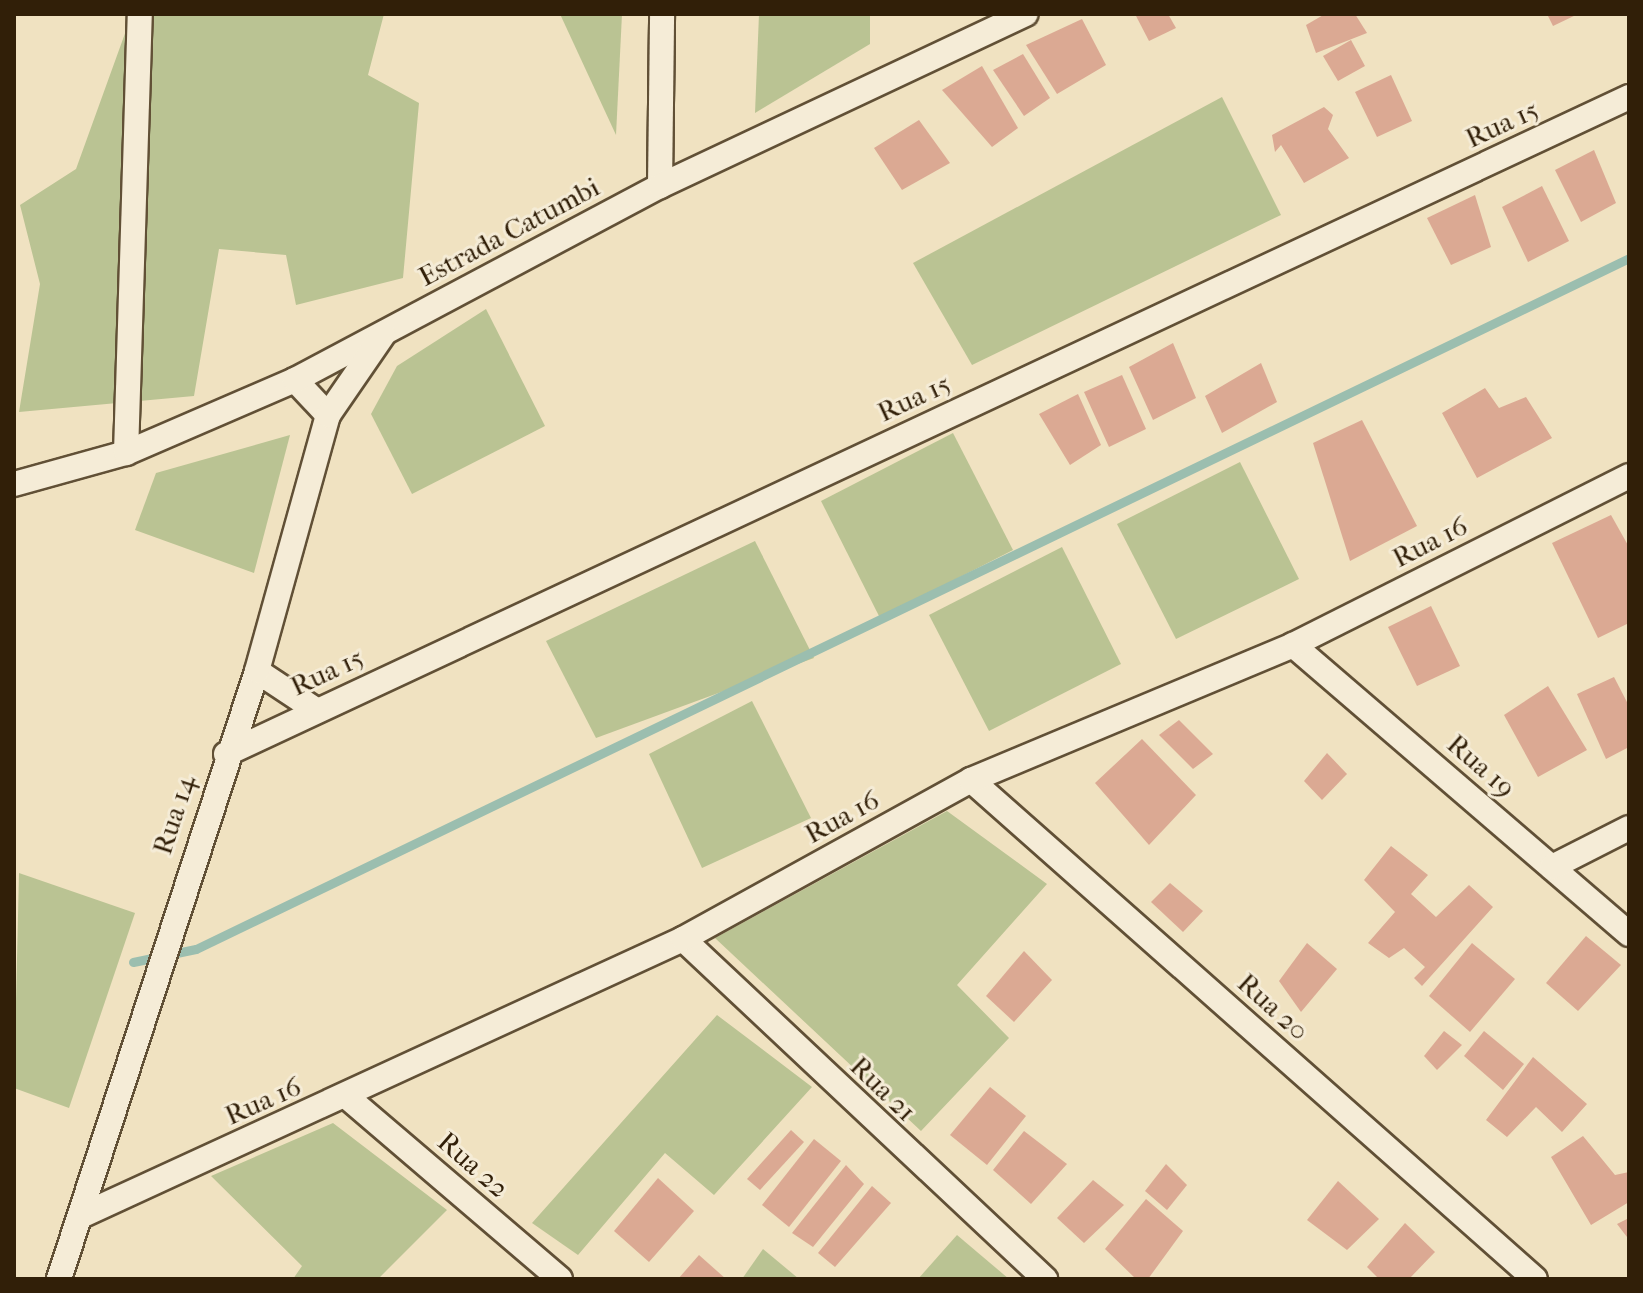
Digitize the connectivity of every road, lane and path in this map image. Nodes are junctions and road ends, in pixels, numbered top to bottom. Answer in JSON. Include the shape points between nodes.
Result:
{"nodes":[{"id":1,"x":140,"y":14,"type":"edge"},
{"id":2,"x":662,"y":14,"type":"edge"},
{"id":3,"x":1026,"y":14,"type":"edge"},
{"id":4,"x":1629,"y":97,"type":"edge"},
{"id":5,"x":660,"y":186,"type":"junction"},
{"id":6,"x":386,"y":330,"type":"junction"},
{"id":7,"x":295,"y":380,"type":"junction"},
{"id":8,"x":328,"y":415,"type":"junction"},
{"id":9,"x":126,"y":453,"type":"junction"},
{"id":10,"x":1629,"y":476,"type":"edge"},
{"id":11,"x":14,"y":484,"type":"edge"},
{"id":12,"x":1293,"y":645,"type":"junction"},
{"id":13,"x":257,"y":671,"type":"junction"},
{"id":14,"x":316,"y":710,"type":"junction"},
{"id":15,"x":226,"y":754,"type":"junction"},
{"id":16,"x":971,"y":780,"type":"junction"},
{"id":17,"x":1629,"y":828,"type":"edge"},
{"id":18,"x":1552,"y":867,"type":"junction"},
{"id":19,"x":1629,"y":934,"type":"edge"},
{"id":20,"x":683,"y":939,"type":"junction"},
{"id":21,"x":347,"y":1097,"type":"junction"},
{"id":22,"x":85,"y":1214,"type":"junction"},
{"id":23,"x":62,"y":1277,"type":"edge"},
{"id":24,"x":560,"y":1279,"type":"edge"},
{"id":25,"x":1045,"y":1279,"type":"edge"},
{"id":26,"x":1535,"y":1279,"type":"edge"}],
"edges":[{"from":1,"to":9,"type":"street"},
{"from":2,"to":5,"type":"street"},
{"from":3,"to":5,"type":"street","name":"Estrada Catumbi"},
{"from":4,"to":14,"type":"street","name":"Rua 15"},
{"from":5,"to":6,"type":"street","name":"Estrada Catumbi"},
{"from":6,"to":7,"type":"street","name":"Estrada Catumbi"},
{"from":6,"to":8,"type":"street","name":"Rua 14"},
{"from":7,"to":8,"type":"street"},
{"from":7,"to":9,"type":"street","name":"Estrada Catumbi"},
{"from":8,"to":13,"type":"street","name":"Rua 14"},
{"from":9,"to":11,"type":"street","name":"Estrada Catumbi"},
{"from":10,"to":12,"type":"street","name":"Rua 16"},
{"from":12,"to":16,"type":"street","name":"Rua 16"},
{"from":12,"to":18,"type":"street","name":"Rua 19"},
{"from":13,"to":14,"type":"street"},
{"from":13,"to":15,"type":"street","name":"Rua 14"},
{"from":14,"to":15,"type":"street","name":"Rua 15"},
{"from":15,"to":22,"type":"street","name":"Rua 14"},
{"from":16,"to":20,"type":"street","name":"Rua 16"},
{"from":16,"to":26,"type":"street","name":"Rua 20"},
{"from":17,"to":18,"type":"street"},
{"from":18,"to":19,"type":"street","name":"Rua 19"},
{"from":20,"to":21,"type":"street","name":"Rua 16"},
{"from":20,"to":25,"type":"street","name":"Rua 21"},
{"from":21,"to":22,"type":"street","name":"Rua 16"},
{"from":21,"to":24,"type":"street","name":"Rua 22"},
{"from":22,"to":23,"type":"street","name":"Rua 14"}]}
